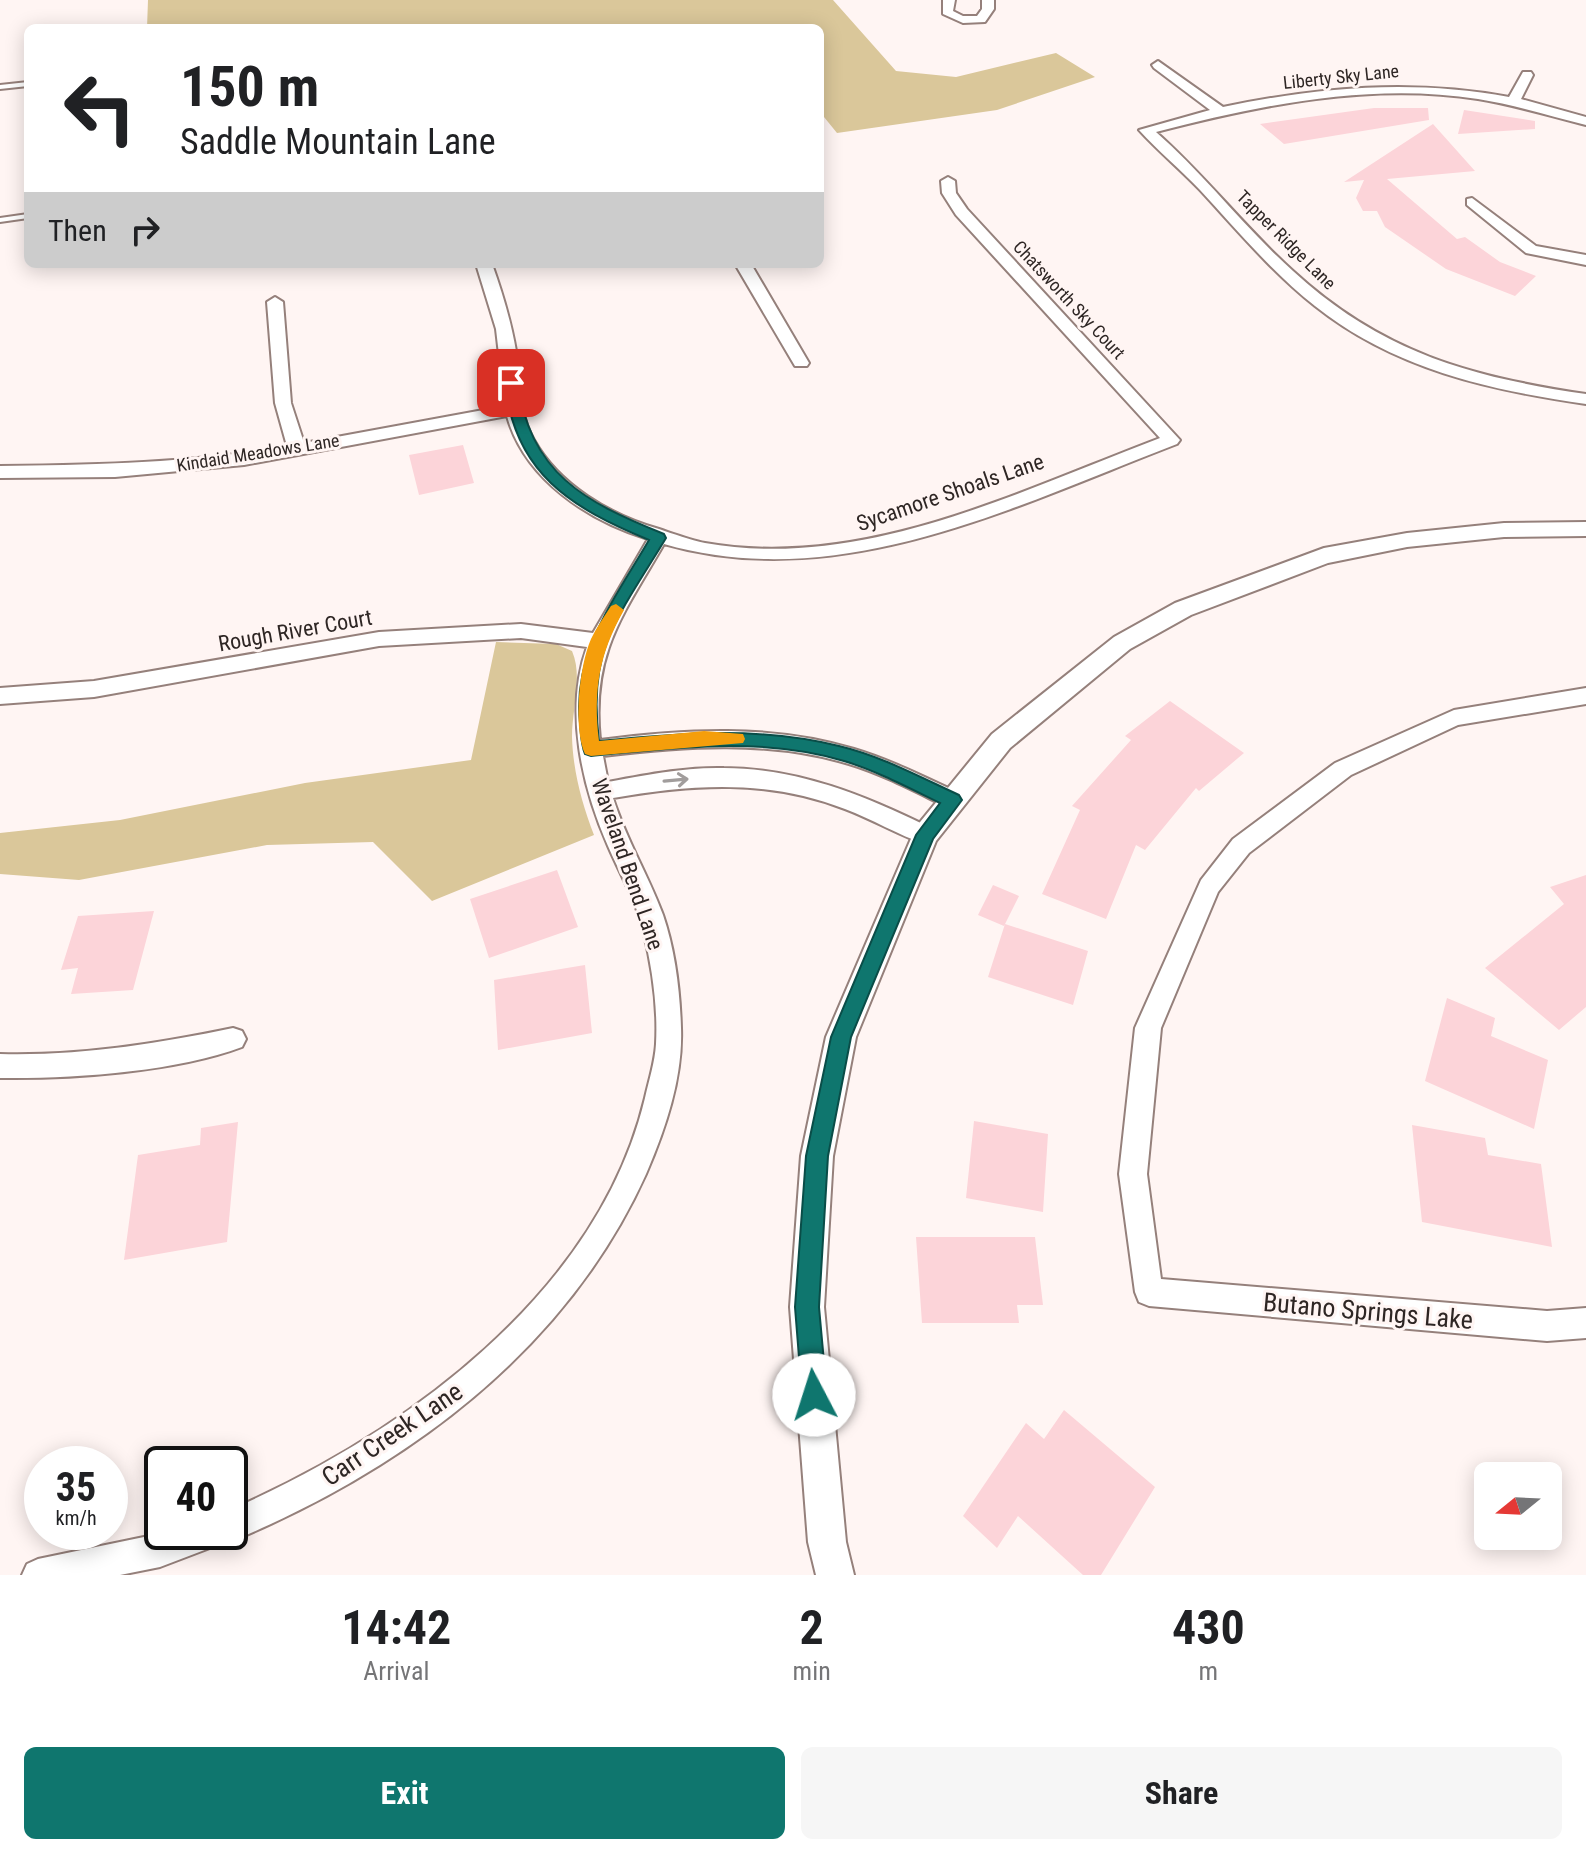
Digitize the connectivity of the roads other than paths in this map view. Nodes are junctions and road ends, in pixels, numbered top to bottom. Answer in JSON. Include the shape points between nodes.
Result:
{"nodes":[{"id":1,"x":949,"y":0,"type":"edge"},
{"id":2,"x":988,"y":0,"type":"edge"},
{"id":3,"x":1158,"y":65,"type":"dead end"},
{"id":4,"x":1527,"y":75,"type":"dead end"},
{"id":5,"x":24,"y":84,"type":"edge"},
{"id":6,"x":0,"y":87,"type":"edge"},
{"id":7,"x":1514,"y":100,"type":"junction"},
{"id":8,"x":1220,"y":111,"type":"junction"},
{"id":9,"x":1586,"y":121,"type":"edge"},
{"id":10,"x":1146,"y":130,"type":"joint"},
{"id":11,"x":948,"y":181,"type":"dead end"},
{"id":12,"x":1472,"y":202,"type":"dead end"},
{"id":13,"x":24,"y":217,"type":"edge"},
{"id":14,"x":0,"y":220,"type":"edge"},
{"id":15,"x":1586,"y":260,"type":"edge"},
{"id":16,"x":485,"y":268,"type":"edge"},
{"id":17,"x":745,"y":268,"type":"edge"},
{"id":18,"x":275,"y":302,"type":"dead end"},
{"id":19,"x":801,"y":363,"type":"dead end"},
{"id":20,"x":1458,"y":376,"type":"junction"},
{"id":21,"x":1446,"y":391,"type":"dead end"},
{"id":22,"x":1586,"y":399,"type":"edge"},
{"id":23,"x":514,"y":410,"type":"junction"},
{"id":24,"x":1171,"y":440,"type":"joint"},
{"id":25,"x":297,"y":450,"type":"junction"},
{"id":26,"x":0,"y":472,"type":"edge"},
{"id":27,"x":1586,"y":529,"type":"edge"},
{"id":28,"x":658,"y":538,"type":"junction"},
{"id":29,"x":599,"y":641,"type":"junction"},
{"id":30,"x":0,"y":696,"type":"edge"},
{"id":31,"x":1586,"y":696,"type":"edge"},
{"id":32,"x":591,"y":749,"type":"junction"},
{"id":33,"x":599,"y":792,"type":"junction"},
{"id":34,"x":953,"y":800,"type":"junction"},
{"id":35,"x":925,"y":835,"type":"junction"},
{"id":36,"x":233,"y":1039,"type":"dead end"},
{"id":37,"x":0,"y":1066,"type":"edge"},
{"id":38,"x":1586,"y":1323,"type":"edge"},
{"id":39,"x":504,"y":1351,"type":"joint"},
{"id":40,"x":248,"y":1519,"type":"edge"},
{"id":41,"x":163,"y":1550,"type":"edge"},
{"id":42,"x":38,"y":1575,"type":"edge"},
{"id":43,"x":835,"y":1575,"type":"edge"}],
"edges":[{"from":1,"to":2,"type":"street","via":[[947,12],[967,21],[981,19]]},
{"from":3,"to":8,"type":"street"},
{"from":4,"to":7,"type":"street"},
{"from":5,"to":6,"type":"lane"},
{"from":7,"to":8,"type":"street","name":"Liberty Sky Lane","via":[[1404,87]]},
{"from":7,"to":9,"type":"street","name":"Liberty Sky Lane"},
{"from":8,"to":10,"type":"street","name":"Liberty Sky Lane"},
{"from":10,"to":20,"type":"street","name":"Tapper Ridge Lane","via":[[1315,299],[1372,339]]},
{"from":11,"to":24,"type":"street","name":"Chatsworth Sky Court","via":[[961,212]]},
{"from":12,"to":15,"type":"street","via":[[1531,250]]},
{"from":13,"to":14,"type":"lane"},
{"from":16,"to":23,"type":"street","name":"Sycamore Shoals Lane","via":[[504,330]]},
{"from":17,"to":19,"type":"street"},
{"from":18,"to":25,"type":"street","via":[[283,403]]},
{"from":20,"to":21,"type":"street"},
{"from":20,"to":22,"type":"street","name":"Tapper Ridge Lane"},
{"from":23,"to":25,"type":"street","name":"Kindaid Meadows Lane"},
{"from":23,"to":28,"type":"street","name":"Sycamore Shoals Lane","via":[[523,437],[557,483],[604,516]]},
{"from":24,"to":28,"type":"street","name":"Sycamore Shoals Lane","via":[[943,524],[846,551],[731,553]]},
{"from":25,"to":26,"type":"street","name":"Kindaid Meadows Lane","via":[[115,471]]},
{"from":27,"to":34,"type":"street","via":[[1504,530],[1324,556],[1183,609],[1122,643],[1001,741]]},
{"from":28,"to":29,"type":"street","name":"Waveland Bend Lane"},
{"from":29,"to":30,"type":"street","name":"Rough River Court","via":[[521,631],[379,639],[94,689]]},
{"from":29,"to":32,"type":"street","name":"Waveland Bend Lane","via":[[587,713]]},
{"from":31,"to":38,"type":"street","name":"Butano Springs Lake","via":[[1454,718],[1343,769],[1241,846],[1209,887],[1148,1028],[1133,1174],[1149,1292],[1547,1326]]},
{"from":32,"to":33,"type":"street","name":"Waveland Bend Lane"},
{"from":32,"to":34,"type":"street","via":[[704,738],[796,744],[876,765]]},
{"from":33,"to":35,"type":"street","one_way":true,"via":[[707,777],[769,779],[847,799]]},
{"from":33,"to":39,"type":"street","name":"Waveland Bend Lane","via":[[658,939],[667,1058],[650,1133],[613,1217],[558,1294]]},
{"from":34,"to":35,"type":"street"},
{"from":35,"to":43,"type":"street","via":[[841,1037],[817,1156],[807,1307],[827,1542]]},
{"from":36,"to":37,"type":"street","via":[[155,1057]]},
{"from":39,"to":40,"type":"street","name":"Carr Creek Lane","via":[[445,1403],[353,1467]]},
{"from":41,"to":42,"type":"street"}]}
